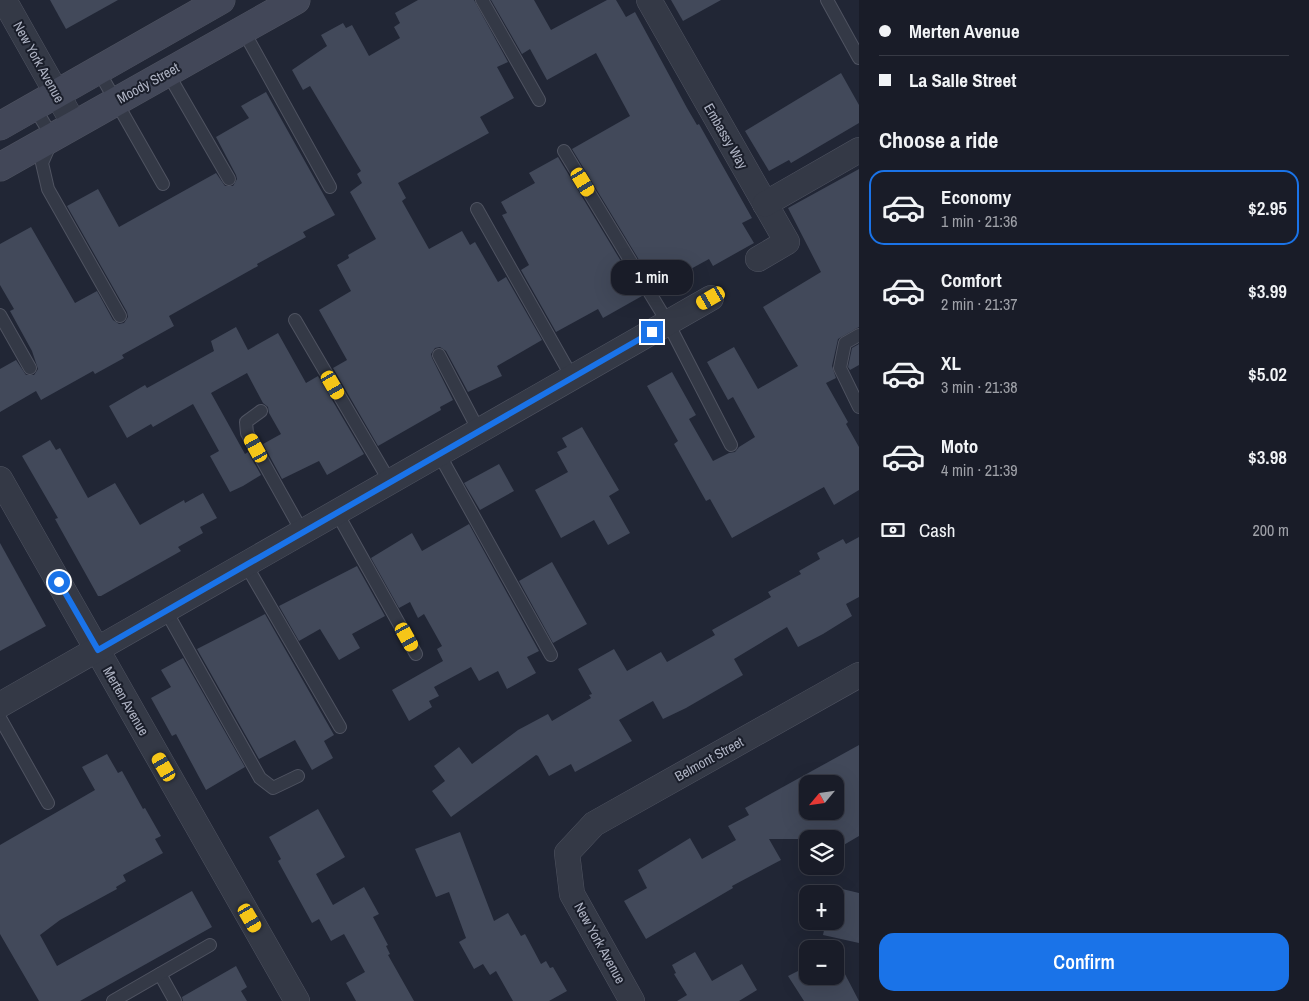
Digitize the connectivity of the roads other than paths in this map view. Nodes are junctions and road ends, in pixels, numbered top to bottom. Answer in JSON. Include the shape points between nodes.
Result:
{"nodes":[{"id":1,"x":4,"y":0,"type":"edge"},
{"id":2,"x":221,"y":0,"type":"edge"},
{"id":3,"x":296,"y":0,"type":"edge"},
{"id":4,"x":482,"y":0,"type":"edge"},
{"id":5,"x":649,"y":0,"type":"edge"},
{"id":6,"x":827,"y":0,"type":"edge"},
{"id":7,"x":243,"y":30,"type":"junction"},
{"id":8,"x":859,"y":58,"type":"edge"},
{"id":9,"x":98,"y":70,"type":"junction"},
{"id":10,"x":167,"y":72,"type":"junction"},
{"id":11,"x":45,"y":100,"type":"junction"},
{"id":12,"x":539,"y":100,"type":"dead end"},
{"id":13,"x":115,"y":101,"type":"junction"},
{"id":14,"x":0,"y":126,"type":"edge"},
{"id":15,"x":63,"y":131,"type":"junction"},
{"id":16,"x":859,"y":150,"type":"edge"},
{"id":17,"x":564,"y":151,"type":"dead end"},
{"id":18,"x":0,"y":167,"type":"edge"},
{"id":19,"x":229,"y":179,"type":"dead end"},
{"id":20,"x":164,"y":184,"type":"dead end"},
{"id":21,"x":330,"y":186,"type":"dead end"},
{"id":22,"x":765,"y":204,"type":"junction"},
{"id":23,"x":477,"y":209,"type":"dead end"},
{"id":24,"x":758,"y":259,"type":"dead end"},
{"id":25,"x":711,"y":298,"type":"dead end"},
{"id":26,"x":0,"y":315,"type":"edge"},
{"id":27,"x":120,"y":316,"type":"dead end"},
{"id":28,"x":296,"y":320,"type":"dead end"},
{"id":29,"x":668,"y":322,"type":"junction"},
{"id":30,"x":859,"y":335,"type":"edge"},
{"id":31,"x":439,"y":355,"type":"dead end"},
{"id":32,"x":30,"y":368,"type":"dead end"},
{"id":33,"x":572,"y":378,"type":"junction"},
{"id":34,"x":859,"y":407,"type":"edge"},
{"id":35,"x":261,"y":411,"type":"dead end"},
{"id":36,"x":479,"y":431,"type":"junction"},
{"id":37,"x":731,"y":446,"type":"dead end"},
{"id":38,"x":439,"y":454,"type":"junction"},
{"id":39,"x":0,"y":479,"type":"edge"},
{"id":40,"x":390,"y":482,"type":"junction"},
{"id":41,"x":336,"y":513,"type":"junction"},
{"id":42,"x":302,"y":533,"type":"junction"},
{"id":43,"x":246,"y":565,"type":"junction"},
{"id":44,"x":166,"y":611,"type":"junction"},
{"id":45,"x":98,"y":650,"type":"junction"},
{"id":46,"x":416,"y":654,"type":"dead end"},
{"id":47,"x":551,"y":655,"type":"dead end"},
{"id":48,"x":859,"y":675,"type":"edge"},
{"id":49,"x":0,"y":705,"type":"edge"},
{"id":50,"x":0,"y":718,"type":"edge"},
{"id":51,"x":340,"y":727,"type":"dead end"},
{"id":52,"x":298,"y":776,"type":"dead end"},
{"id":53,"x":48,"y":803,"type":"dead end"},
{"id":54,"x":567,"y":853,"type":"joint"},
{"id":55,"x":210,"y":945,"type":"dead end"},
{"id":56,"x":160,"y":974,"type":"junction"},
{"id":57,"x":113,"y":1001,"type":"edge"},
{"id":58,"x":175,"y":1001,"type":"edge"},
{"id":59,"x":297,"y":1001,"type":"edge"},
{"id":60,"x":632,"y":1001,"type":"edge"}],
"edges":[{"from":1,"to":11,"type":"street","name":"New York Avenue"},
{"from":2,"to":9,"type":"main road"},
{"from":3,"to":7,"type":"main road","name":"Moody Street"},
{"from":4,"to":12,"type":"lane"},
{"from":5,"to":22,"type":"street","name":"Embassy Way"},
{"from":6,"to":8,"type":"lane"},
{"from":7,"to":10,"type":"main road","name":"Moody Street"},
{"from":7,"to":21,"type":"lane"},
{"from":9,"to":11,"type":"main road"},
{"from":9,"to":13,"type":"lane"},
{"from":10,"to":13,"type":"main road","name":"Moody Street"},
{"from":10,"to":19,"type":"lane"},
{"from":11,"to":14,"type":"main road"},
{"from":11,"to":15,"type":"street","name":"New York Avenue"},
{"from":13,"to":15,"type":"main road","name":"Moody Street"},
{"from":13,"to":20,"type":"lane"},
{"from":15,"to":18,"type":"main road","name":"Moody Street"},
{"from":15,"to":27,"type":"lane","via":[[42,163],[48,189]]},
{"from":16,"to":22,"type":"street"},
{"from":17,"to":29,"type":"lane"},
{"from":22,"to":24,"type":"street","name":"Embassy Way","via":[[787,242]]},
{"from":23,"to":33,"type":"lane"},
{"from":25,"to":29,"type":"street"},
{"from":26,"to":32,"type":"lane"},
{"from":28,"to":40,"type":"lane"},
{"from":29,"to":33,"type":"street"},
{"from":29,"to":37,"type":"lane"},
{"from":30,"to":34,"type":"lane","via":[[845,343],[840,368]]},
{"from":31,"to":36,"type":"lane"},
{"from":33,"to":36,"type":"street"},
{"from":35,"to":42,"type":"lane","via":[[246,422],[247,433]]},
{"from":36,"to":38,"type":"street"},
{"from":38,"to":40,"type":"street"},
{"from":38,"to":47,"type":"lane"},
{"from":39,"to":45,"type":"street","name":"Merten Avenue"},
{"from":40,"to":41,"type":"street"},
{"from":41,"to":42,"type":"street"},
{"from":41,"to":46,"type":"lane"},
{"from":42,"to":43,"type":"street"},
{"from":43,"to":44,"type":"street"},
{"from":43,"to":51,"type":"lane"},
{"from":44,"to":45,"type":"street"},
{"from":44,"to":52,"type":"lane","via":[[260,778],[274,788]]},
{"from":45,"to":49,"type":"street"},
{"from":45,"to":59,"type":"street","name":"Merten Avenue"},
{"from":48,"to":54,"type":"street","name":"Belmont Street","via":[[594,824]]},
{"from":50,"to":53,"type":"lane"},
{"from":54,"to":60,"type":"street","name":"New York Avenue","via":[[572,894]]},
{"from":55,"to":56,"type":"lane"},
{"from":56,"to":57,"type":"lane"},
{"from":56,"to":58,"type":"lane"}]}
